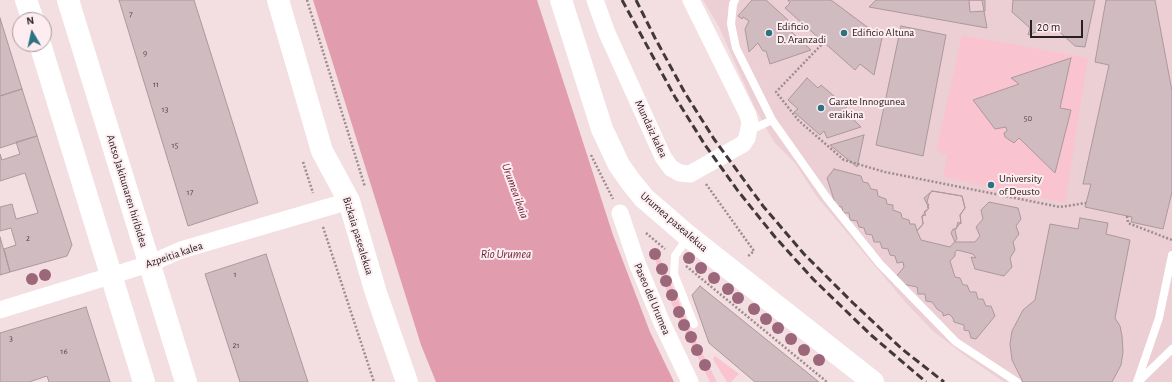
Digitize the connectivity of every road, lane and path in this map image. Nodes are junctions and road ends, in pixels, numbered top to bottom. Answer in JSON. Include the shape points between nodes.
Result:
{"nodes":[{"id":1,"x":26,"y":0,"type":"edge"},
{"id":2,"x":68,"y":0,"type":"edge"},
{"id":3,"x":278,"y":0,"type":"edge"},
{"id":4,"x":560,"y":0,"type":"edge"},
{"id":5,"x":595,"y":0,"type":"edge"},
{"id":6,"x":691,"y":0,"type":"edge"},
{"id":7,"x":735,"y":0,"type":"edge"},
{"id":8,"x":30,"y":12,"type":"edge"},
{"id":9,"x":824,"y":42,"type":"dead end"},
{"id":10,"x":42,"y":52,"type":"edge"},
{"id":11,"x":772,"y":120,"type":"junction"},
{"id":12,"x":746,"y":137,"type":"junction"},
{"id":13,"x":698,"y":170,"type":"junction"},
{"id":14,"x":349,"y":201,"type":"junction"},
{"id":15,"x":1086,"y":202,"type":"dead end"},
{"id":16,"x":620,"y":213,"type":"joint"},
{"id":17,"x":1127,"y":216,"type":"dead end"},
{"id":18,"x":688,"y":236,"type":"junction"},
{"id":19,"x":1172,"y":240,"type":"edge"},
{"id":20,"x":742,"y":253,"type":"dead end"},
{"id":21,"x":1172,"y":255,"type":"edge"},
{"id":22,"x":675,"y":256,"type":"junction"},
{"id":23,"x":149,"y":264,"type":"junction"},
{"id":24,"x":111,"y":275,"type":"junction"},
{"id":25,"x":0,"y":310,"type":"edge"},
{"id":26,"x":694,"y":324,"type":"dead end"},
{"id":27,"x":1172,"y":349,"type":"edge"},
{"id":28,"x":868,"y":379,"type":"edge"},
{"id":29,"x":144,"y":382,"type":"edge"},
{"id":30,"x":186,"y":382,"type":"edge"},
{"id":31,"x":407,"y":382,"type":"edge"},
{"id":32,"x":690,"y":382,"type":"edge"},
{"id":33,"x":827,"y":382,"type":"edge"},
{"id":34,"x":1017,"y":382,"type":"edge"},
{"id":35,"x":1137,"y":382,"type":"edge"}],
"edges":[{"from":1,"to":8,"type":"main road"},
{"from":2,"to":23,"type":"main road","name":"Antso Jakitunaren hiribidea"},
{"from":3,"to":14,"type":"main road","name":"Bizkaia pasealekua","via":[[322,151]]},
{"from":4,"to":18,"type":"main road","name":"Urumea pasealekua","via":[[602,130],[619,165],[644,198]]},
{"from":5,"to":13,"type":"street","name":"Mundaiz kalea","via":[[607,33],[663,157],[671,168],[680,173],[690,174]]},
{"from":6,"to":12,"type":"street","via":[[748,115]]},
{"from":7,"to":11,"type":"lane","via":[[732,4],[731,24],[736,48]]},
{"from":9,"to":15,"type":"path","via":[[776,92],[798,121],[844,160],[885,172],[1060,207]]},
{"from":10,"to":24,"type":"main road"},
{"from":11,"to":12,"type":"lane"},
{"from":11,"to":34,"type":"lane","via":[[827,198],[880,264],[956,342]]},
{"from":12,"to":13,"type":"street","name":"Mundaiz kalea"},
{"from":13,"to":20,"type":"path","via":[[754,251],[748,258]]},
{"from":14,"to":23,"type":"street","name":"Azpeitia kalea","via":[[181,250]]},
{"from":14,"to":31,"type":"main road","name":"Bizkaia pasealekua","via":[[376,293]]},
{"from":16,"to":22,"type":"path"},
{"from":16,"to":32,"type":"street","name":"Paseo del Urumea","via":[[662,324]]},
{"from":17,"to":19,"type":"path","via":[[1128,224]]},
{"from":18,"to":22,"type":"lane"},
{"from":18,"to":28,"type":"main road","name":"Urumea pasealekua"},
{"from":21,"to":35,"type":"lane","via":[[1158,318]]},
{"from":22,"to":26,"type":"lane","via":[[674,274]]},
{"from":22,"to":33,"type":"path"},
{"from":23,"to":24,"type":"street","name":"Azpeitia kalea"},
{"from":23,"to":30,"type":"main road","name":"Antso Jakitunaren hiribidea"},
{"from":24,"to":25,"type":"street","name":"Azpeitia kalea"},
{"from":24,"to":29,"type":"main road"},
{"from":27,"to":35,"type":"lane"}]}
